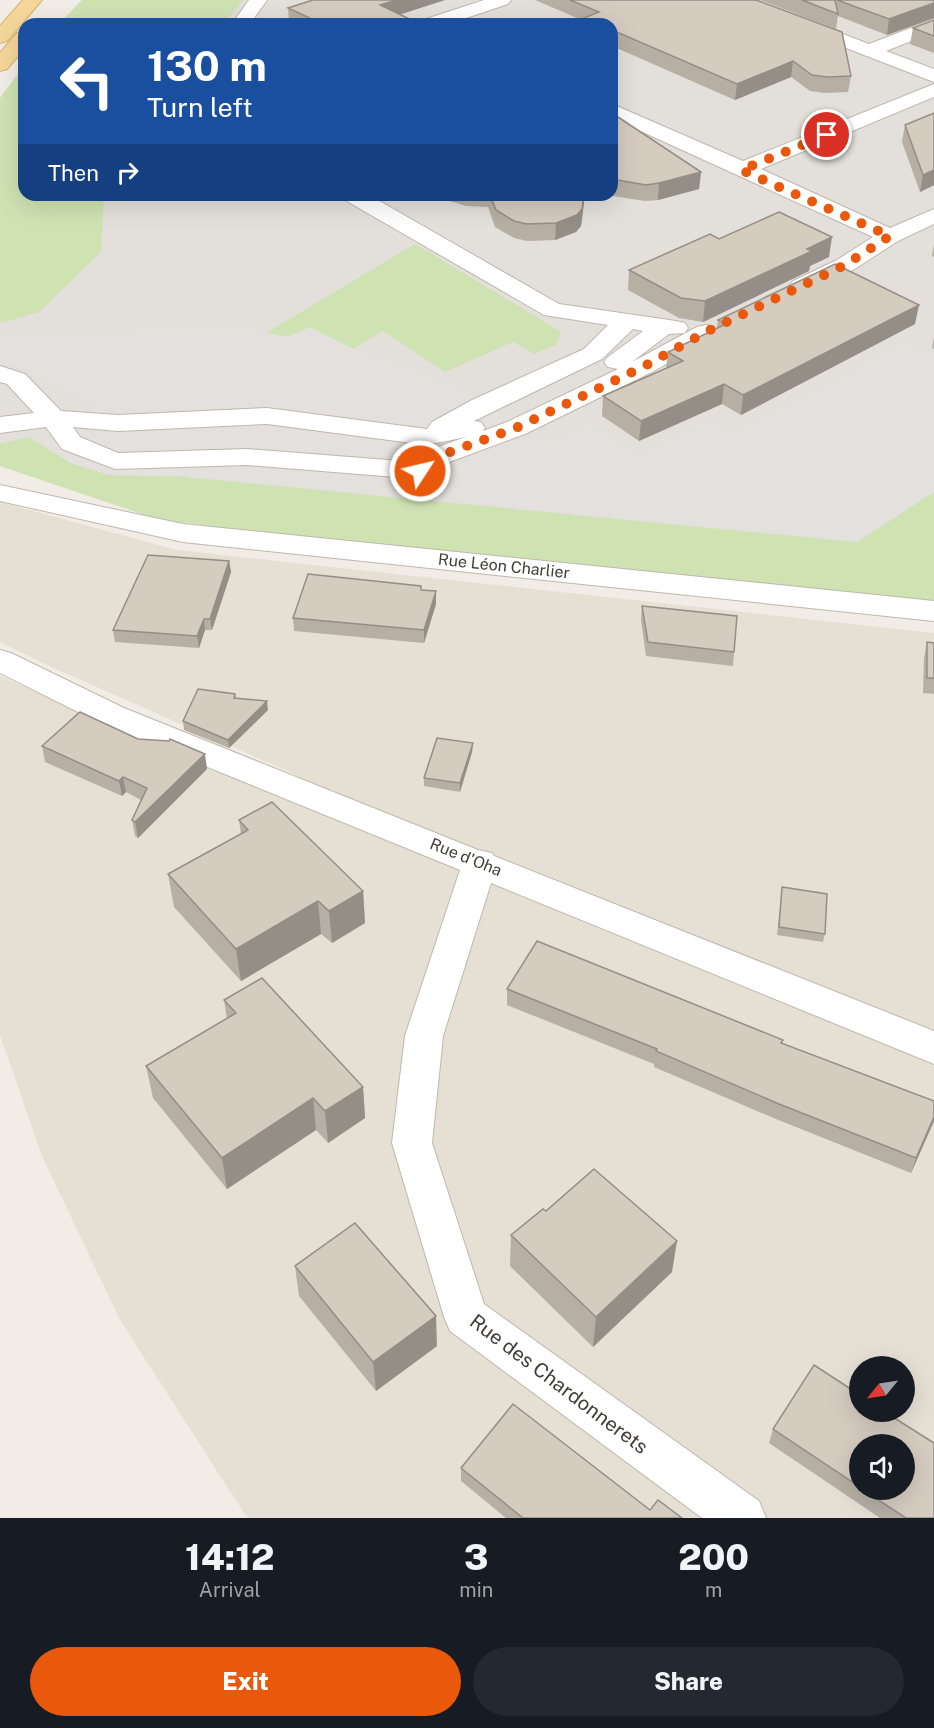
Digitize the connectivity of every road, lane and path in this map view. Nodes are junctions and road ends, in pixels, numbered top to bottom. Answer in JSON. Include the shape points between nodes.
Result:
{"nodes":[{"id":1,"x":258,"y":0,"type":"edge"},
{"id":2,"x":502,"y":0,"type":"edge"},
{"id":3,"x":738,"y":0,"type":"edge"},
{"id":4,"x":41,"y":3,"type":"edge"},
{"id":5,"x":23,"y":18,"type":"edge"},
{"id":6,"x":37,"y":18,"type":"edge"},
{"id":7,"x":245,"y":18,"type":"edge"},
{"id":8,"x":448,"y":18,"type":"edge"},
{"id":9,"x":18,"y":22,"type":"edge"},
{"id":10,"x":934,"y":25,"type":"edge"},
{"id":11,"x":0,"y":37,"type":"edge"},
{"id":12,"x":18,"y":44,"type":"edge"},
{"id":13,"x":868,"y":51,"type":"junction"},
{"id":14,"x":0,"y":65,"type":"edge"},
{"id":15,"x":934,"y":76,"type":"edge"},
{"id":16,"x":934,"y":90,"type":"edge"},
{"id":17,"x":618,"y":113,"type":"edge"},
{"id":18,"x":741,"y":170,"type":"junction"},
{"id":19,"x":363,"y":201,"type":"edge"},
{"id":20,"x":934,"y":216,"type":"edge"},
{"id":21,"x":890,"y":236,"type":"junction"},
{"id":22,"x":781,"y":296,"type":"edge"},
{"id":23,"x":595,"y":316,"type":"junction"},
{"id":24,"x":627,"y":321,"type":"junction"},
{"id":25,"x":664,"y":326,"type":"junction"},
{"id":26,"x":0,"y":374,"type":"edge"},
{"id":27,"x":52,"y":417,"type":"junction"},
{"id":28,"x":0,"y":425,"type":"edge"},
{"id":29,"x":435,"y":446,"type":"junction"},
{"id":30,"x":0,"y":477,"type":"edge"},
{"id":31,"x":0,"y":493,"type":"edge"},
{"id":32,"x":75,"y":509,"type":"junction"},
{"id":33,"x":934,"y":610,"type":"edge"},
{"id":34,"x":0,"y":660,"type":"edge"},
{"id":35,"x":480,"y":862,"type":"junction"},
{"id":36,"x":934,"y":1048,"type":"edge"},
{"id":37,"x":742,"y":1518,"type":"edge"}],
"edges":[{"from":1,"to":7,"type":"street"},
{"from":2,"to":8,"type":"street"},
{"from":3,"to":13,"type":"street"},
{"from":4,"to":5,"type":"main road"},
{"from":4,"to":6,"type":"main road"},
{"from":9,"to":11,"type":"main road"},
{"from":10,"to":13,"type":"street"},
{"from":12,"to":14,"type":"main road"},
{"from":13,"to":15,"type":"street"},
{"from":16,"to":18,"type":"street"},
{"from":17,"to":18,"type":"street"},
{"from":18,"to":21,"type":"street"},
{"from":19,"to":23,"type":"street","via":[[553,310]]},
{"from":20,"to":21,"type":"street"},
{"from":21,"to":22,"type":"street","via":[[845,265]]},
{"from":23,"to":24,"type":"street"},
{"from":23,"to":29,"type":"street","via":[[568,347],[434,413]]},
{"from":24,"to":25,"type":"street"},
{"from":24,"to":29,"type":"street","via":[[593,354],[481,406]]},
{"from":25,"to":29,"type":"street","via":[[620,361]]},
{"from":25,"to":29,"type":"street","via":[[717,327],[516,428]]},
{"from":26,"to":27,"type":"street","via":[[16,379]]},
{"from":27,"to":28,"type":"street"},
{"from":27,"to":29,"type":"street","via":[[118,423],[267,417]]},
{"from":27,"to":29,"type":"street","via":[[71,443],[115,461],[247,457],[420,471]]},
{"from":30,"to":32,"type":"street","name":"Rue Léon Charlier"},
{"from":31,"to":32,"type":"street","name":"Rue Léon Charlier"},
{"from":32,"to":33,"type":"street","name":"Rue Léon Charlier","via":[[192,534]]},
{"from":34,"to":35,"type":"street","name":"Rue d'Oha","via":[[113,716]]},
{"from":35,"to":36,"type":"street","name":"Rue d'Oha"},
{"from":35,"to":37,"type":"street","name":"Rue des Chardonnerets","via":[[424,1036],[411,1143],[466,1317]]}]}
